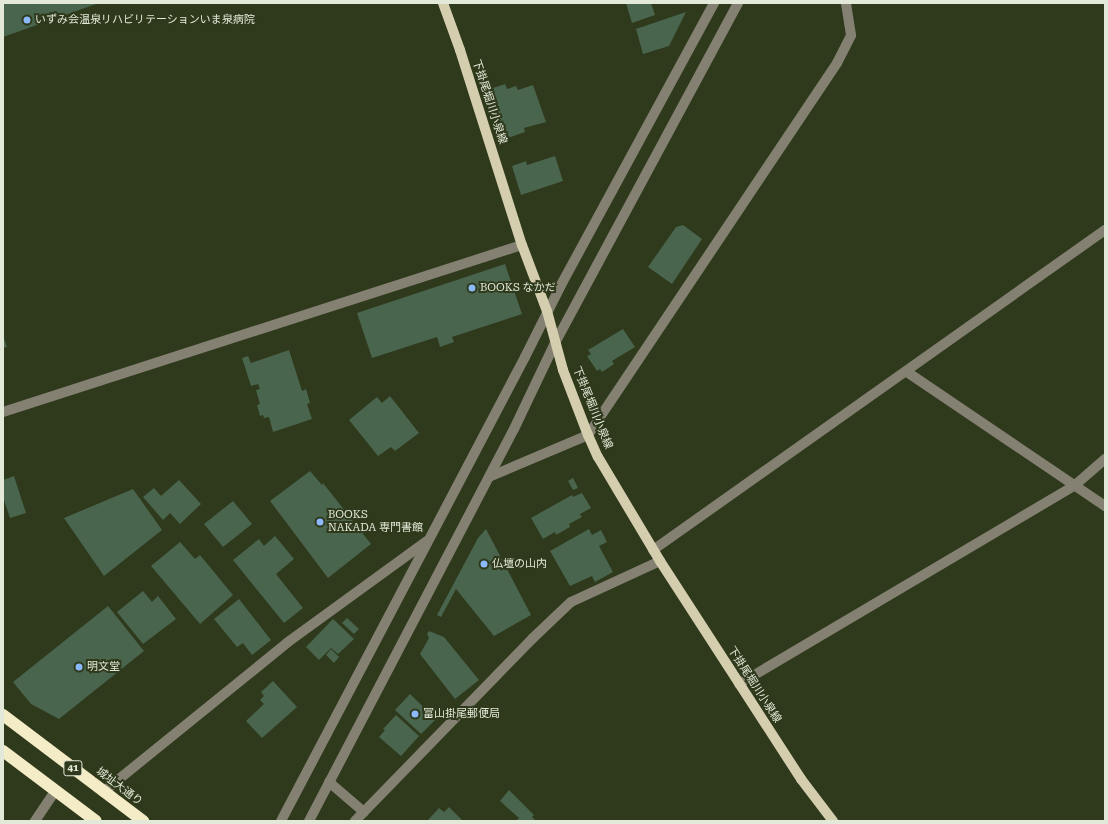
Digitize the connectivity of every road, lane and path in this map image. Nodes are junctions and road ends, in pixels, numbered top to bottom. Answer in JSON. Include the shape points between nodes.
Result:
{"nodes":[{"id":1,"x":443,"y":3,"type":"edge"},
{"id":2,"x":714,"y":3,"type":"edge"},
{"id":3,"x":738,"y":3,"type":"edge"},
{"id":4,"x":846,"y":3,"type":"edge"},
{"id":5,"x":1105,"y":230,"type":"edge"},
{"id":6,"x":522,"y":245,"type":"junction"},
{"id":7,"x":547,"y":311,"type":"junction"},
{"id":8,"x":555,"y":343,"type":"junction"},
{"id":9,"x":907,"y":372,"type":"junction"},
{"id":10,"x":3,"y":412,"type":"edge"},
{"id":11,"x":588,"y":435,"type":"junction"},
{"id":12,"x":1105,"y":458,"type":"edge"},
{"id":13,"x":489,"y":477,"type":"junction"},
{"id":14,"x":1074,"y":486,"type":"junction"},
{"id":15,"x":1105,"y":506,"type":"edge"},
{"id":16,"x":429,"y":539,"type":"junction"},
{"id":17,"x":653,"y":550,"type":"junction"},
{"id":18,"x":660,"y":561,"type":"junction"},
{"id":19,"x":739,"y":684,"type":"junction"},
{"id":20,"x":3,"y":715,"type":"edge"},
{"id":21,"x":3,"y":751,"type":"edge"},
{"id":22,"x":329,"y":782,"type":"junction"},
{"id":23,"x":56,"y":790,"type":"junction"},
{"id":24,"x":102,"y":792,"type":"junction"},
{"id":25,"x":364,"y":812,"type":"junction"},
{"id":26,"x":35,"y":821,"type":"edge"},
{"id":27,"x":96,"y":821,"type":"edge"},
{"id":28,"x":143,"y":821,"type":"edge"},
{"id":29,"x":281,"y":821,"type":"edge"},
{"id":30,"x":309,"y":821,"type":"edge"},
{"id":31,"x":355,"y":821,"type":"edge"},
{"id":32,"x":833,"y":821,"type":"edge"}],
"edges":[{"from":1,"to":6,"type":"main road","name":"下掛尾堀川小泉線"},
{"from":2,"to":7,"type":"street"},
{"from":3,"to":8,"type":"street"},
{"from":4,"to":11,"type":"street","via":[[851,35],[838,63]]},
{"from":5,"to":9,"type":"street"},
{"from":6,"to":7,"type":"main road","name":"下掛尾堀川小泉線"},
{"from":6,"to":10,"type":"street"},
{"from":7,"to":8,"type":"main road","name":"下掛尾堀川小泉線"},
{"from":7,"to":16,"type":"street"},
{"from":8,"to":11,"type":"main road","name":"下掛尾堀川小泉線"},
{"from":8,"to":13,"type":"street"},
{"from":9,"to":14,"type":"street"},
{"from":9,"to":17,"type":"street"},
{"from":11,"to":13,"type":"street"},
{"from":11,"to":17,"type":"main road","name":"下掛尾堀川小泉線","via":[[598,457]]},
{"from":12,"to":14,"type":"street"},
{"from":13,"to":22,"type":"street"},
{"from":14,"to":15,"type":"street"},
{"from":14,"to":19,"type":"street"},
{"from":16,"to":24,"type":"street","via":[[288,642]]},
{"from":16,"to":29,"type":"street"},
{"from":17,"to":18,"type":"main road","name":"下掛尾堀川小泉線"},
{"from":18,"to":19,"type":"main road","name":"下掛尾堀川小泉線"},
{"from":18,"to":25,"type":"street","via":[[571,602]]},
{"from":19,"to":32,"type":"main road","name":"下掛尾堀川小泉線","via":[[801,778]]},
{"from":20,"to":24,"type":"highway","name":"城址大通り","number":"41"},
{"from":21,"to":23,"type":"highway","number":"41"},
{"from":22,"to":25,"type":"street"},
{"from":22,"to":30,"type":"street"},
{"from":23,"to":26,"type":"street"},
{"from":23,"to":27,"type":"highway","number":"41"},
{"from":24,"to":28,"type":"highway","name":"城址大通り","number":"41"},
{"from":25,"to":31,"type":"street"}]}
